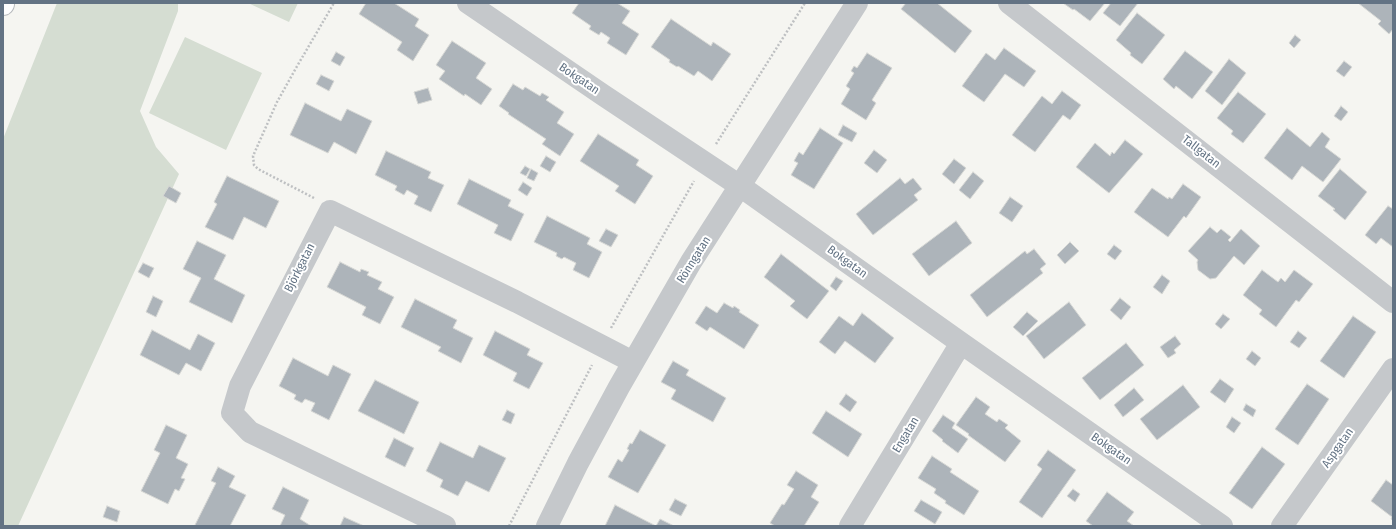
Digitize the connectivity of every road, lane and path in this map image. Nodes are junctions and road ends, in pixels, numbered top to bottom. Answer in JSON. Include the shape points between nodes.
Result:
{"nodes":[{"id":1,"x":334,"y":3,"type":"edge"},
{"id":2,"x":468,"y":3,"type":"edge"},
{"id":3,"x":805,"y":3,"type":"edge"},
{"id":4,"x":857,"y":3,"type":"edge"},
{"id":5,"x":1009,"y":3,"type":"edge"},
{"id":6,"x":705,"y":162,"type":"junction"},
{"id":7,"x":740,"y":186,"type":"junction"},
{"id":8,"x":330,"y":211,"type":"junction"},
{"id":9,"x":1393,"y":302,"type":"edge"},
{"id":10,"x":961,"y":343,"type":"junction"},
{"id":11,"x":602,"y":345,"type":"junction"},
{"id":12,"x":633,"y":362,"type":"junction"},
{"id":13,"x":1393,"y":369,"type":"edge"},
{"id":14,"x":445,"y":526,"type":"edge"},
{"id":15,"x":509,"y":526,"type":"edge"},
{"id":16,"x":547,"y":526,"type":"edge"},
{"id":17,"x":850,"y":526,"type":"edge"},
{"id":18,"x":1222,"y":526,"type":"edge"},
{"id":19,"x":1282,"y":526,"type":"edge"}],
"edges":[{"from":1,"to":8,"type":"path","via":[[277,102],[253,156],[258,169],[320,201]]},
{"from":2,"to":6,"type":"street","name":"Bokgatan"},
{"from":3,"to":6,"type":"path"},
{"from":4,"to":7,"type":"street","name":"Rönngatan"},
{"from":5,"to":9,"type":"street","name":"Tallgatan"},
{"from":6,"to":7,"type":"street","name":"Bokgatan"},
{"from":6,"to":11,"type":"path"},
{"from":7,"to":10,"type":"street","name":"Bokgatan"},
{"from":7,"to":12,"type":"street","name":"Rönngatan","via":[[691,262]]},
{"from":8,"to":11,"type":"street"},
{"from":8,"to":14,"type":"street","name":"Björkgatan","via":[[240,386],[232,413],[250,432]]},
{"from":10,"to":17,"type":"street","name":"Engatan"},
{"from":10,"to":18,"type":"street","name":"Bokgatan"},
{"from":11,"to":12,"type":"street"},
{"from":11,"to":15,"type":"path"},
{"from":12,"to":16,"type":"street","name":"Rönngatan"},
{"from":13,"to":19,"type":"street","name":"Aspgatan"}]}
